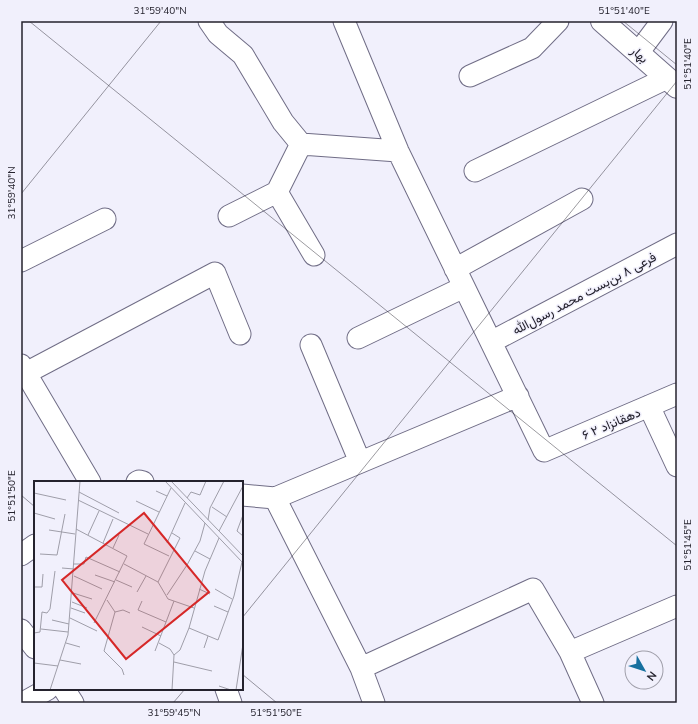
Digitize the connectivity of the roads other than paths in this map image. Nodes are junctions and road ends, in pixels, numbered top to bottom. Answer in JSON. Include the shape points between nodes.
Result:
{"nodes":[{"id":1,"x":209,"y":21,"type":"edge"},
{"id":2,"x":344,"y":21,"type":"edge"},
{"id":3,"x":558,"y":21,"type":"edge"},
{"id":4,"x":602,"y":21,"type":"edge"},
{"id":5,"x":662,"y":21,"type":"edge"},
{"id":6,"x":638,"y":53,"type":"junction"},
{"id":7,"x":470,"y":76,"type":"dead end"},
{"id":8,"x":672,"y":83,"type":"edge"},
{"id":9,"x":300,"y":144,"type":"junction"},
{"id":10,"x":398,"y":151,"type":"junction"},
{"id":11,"x":475,"y":171,"type":"dead end"},
{"id":12,"x":277,"y":192,"type":"junction"},
{"id":13,"x":582,"y":199,"type":"dead end"},
{"id":14,"x":229,"y":216,"type":"dead end"},
{"id":15,"x":105,"y":219,"type":"dead end"},
{"id":16,"x":677,"y":244,"type":"edge"},
{"id":17,"x":314,"y":255,"type":"dead end"},
{"id":18,"x":21,"y":261,"type":"edge"},
{"id":19,"x":460,"y":278,"type":"junction"},
{"id":20,"x":240,"y":334,"type":"dead end"},
{"id":21,"x":358,"y":338,"type":"dead end"},
{"id":22,"x":491,"y":342,"type":"junction"},
{"id":23,"x":311,"y":345,"type":"dead end"},
{"id":24,"x":23,"y":369,"type":"edge"},
{"id":25,"x":677,"y":394,"type":"edge"},
{"id":26,"x":518,"y":396,"type":"junction"},
{"id":27,"x":649,"y":406,"type":"junction"},
{"id":28,"x":360,"y":462,"type":"junction"},
{"id":29,"x":677,"y":466,"type":"edge"},
{"id":30,"x":89,"y":481,"type":"edge"},
{"id":31,"x":243,"y":496,"type":"edge"},
{"id":32,"x":275,"y":498,"type":"junction"},
{"id":33,"x":34,"y":546,"type":"edge"},
{"id":34,"x":21,"y":554,"type":"edge"},
{"id":35,"x":677,"y":606,"type":"edge"},
{"id":36,"x":21,"y":630,"type":"edge"},
{"id":37,"x":34,"y":647,"type":"edge"},
{"id":38,"x":570,"y":652,"type":"junction"},
{"id":39,"x":361,"y":668,"type":"junction"},
{"id":40,"x":46,"y":690,"type":"edge"},
{"id":41,"x":65,"y":690,"type":"edge"},
{"id":42,"x":226,"y":690,"type":"edge"},
{"id":43,"x":23,"y":703,"type":"edge"},
{"id":44,"x":73,"y":703,"type":"edge"},
{"id":45,"x":231,"y":703,"type":"edge"},
{"id":46,"x":374,"y":703,"type":"edge"},
{"id":47,"x":593,"y":703,"type":"edge"}],
"edges":[{"from":1,"to":9,"type":"street","via":[[218,34],[243,55],[283,122]]},
{"from":2,"to":10,"type":"street"},
{"from":3,"to":7,"type":"street","via":[[532,48]]},
{"from":4,"to":6,"type":"street","name":"بهار"},
{"from":5,"to":6,"type":"street"},
{"from":6,"to":8,"type":"street","name":"بهار"},
{"from":8,"to":11,"type":"street"},
{"from":9,"to":10,"type":"street"},
{"from":9,"to":12,"type":"street"},
{"from":10,"to":19,"type":"street"},
{"from":12,"to":14,"type":"street"},
{"from":12,"to":17,"type":"street"},
{"from":13,"to":19,"type":"street"},
{"from":15,"to":18,"type":"street"},
{"from":16,"to":22,"type":"street","name":"فرعی ۸ بن‌بست محمد رسول‌الله"},
{"from":19,"to":21,"type":"street"},
{"from":19,"to":22,"type":"street"},
{"from":20,"to":24,"type":"street","via":[[215,273]]},
{"from":22,"to":26,"type":"street"},
{"from":23,"to":28,"type":"street"},
{"from":24,"to":30,"type":"street"},
{"from":25,"to":27,"type":"street","name":"۶ دهقانزاد ۲"},
{"from":26,"to":27,"type":"street","name":"۶ دهقانزاد ۲","via":[[544,451]]},
{"from":26,"to":28,"type":"street"},
{"from":27,"to":29,"type":"street"},
{"from":28,"to":32,"type":"street"},
{"from":31,"to":32,"type":"street"},
{"from":32,"to":39,"type":"street"},
{"from":33,"to":34,"type":"street"},
{"from":35,"to":38,"type":"street"},
{"from":36,"to":37,"type":"street"},
{"from":38,"to":39,"type":"street","via":[[534,589]]},
{"from":38,"to":47,"type":"street"},
{"from":39,"to":46,"type":"street"},
{"from":40,"to":43,"type":"street"},
{"from":41,"to":44,"type":"street"},
{"from":42,"to":45,"type":"street"}]}
